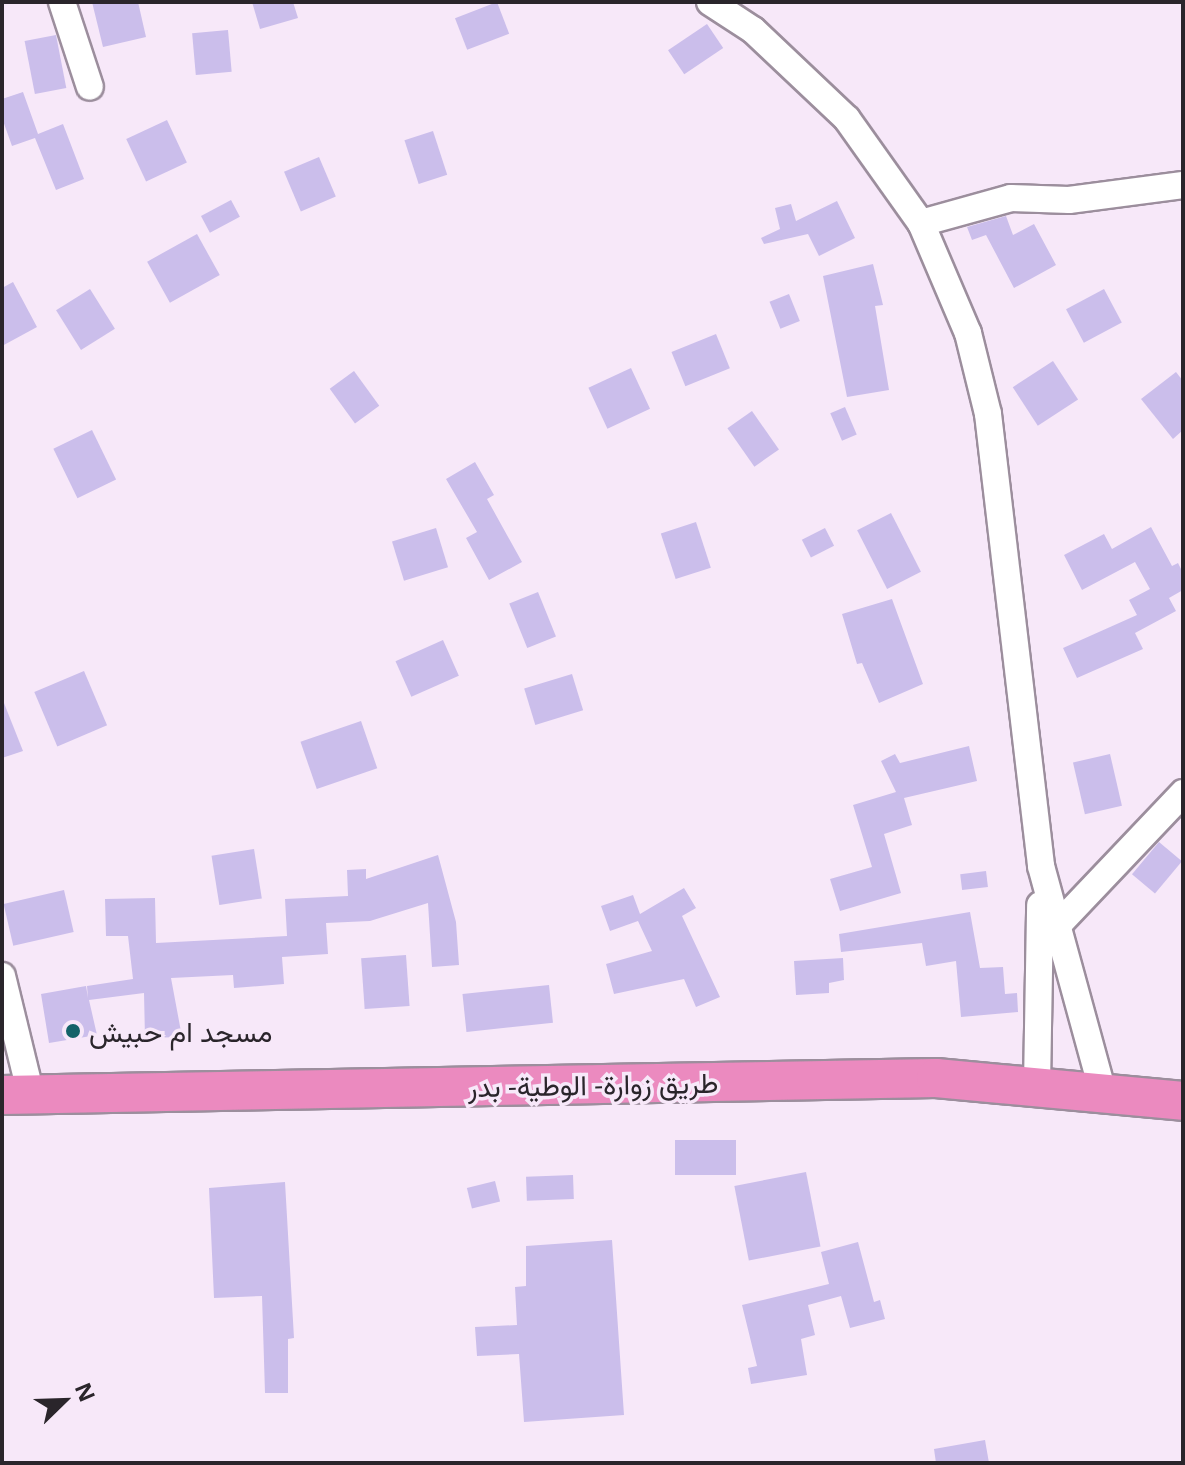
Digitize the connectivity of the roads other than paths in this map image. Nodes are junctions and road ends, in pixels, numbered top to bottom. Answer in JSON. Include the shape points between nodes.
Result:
{"nodes":[{"id":1,"x":62,"y":2,"type":"edge"},
{"id":2,"x":710,"y":2,"type":"edge"},
{"id":3,"x":90,"y":87,"type":"dead end"},
{"id":4,"x":1183,"y":185,"type":"edge"},
{"id":5,"x":921,"y":223,"type":"junction"},
{"id":6,"x":1183,"y":793,"type":"edge"},
{"id":7,"x":1041,"y":866,"type":"junction"},
{"id":8,"x":1055,"y":928,"type":"junction"},
{"id":9,"x":2,"y":976,"type":"edge"},
{"id":10,"x":1037,"y":1085,"type":"junction"},
{"id":11,"x":1103,"y":1092,"type":"junction"},
{"id":12,"x":16,"y":1095,"type":"edge"},
{"id":13,"x":1183,"y":1101,"type":"edge"}],
"edges":[{"from":1,"to":3,"type":"street"},
{"from":2,"to":5,"type":"street","via":[[753,30],[847,119]]},
{"from":4,"to":5,"type":"street","via":[[1069,200],[1011,198]]},
{"from":5,"to":7,"type":"street","via":[[968,333],[988,414]]},
{"from":6,"to":8,"type":"street"},
{"from":7,"to":8,"type":"street"},
{"from":7,"to":10,"type":"street"},
{"from":8,"to":11,"type":"street"},
{"from":9,"to":12,"type":"street"},
{"from":10,"to":11,"type":"highway","name":"طريق زوارة- الوطية- بدر"},
{"from":10,"to":12,"type":"highway","name":"طريق زوارة- الوطية- بدر","via":[[936,1078]]},
{"from":11,"to":13,"type":"highway","name":"طريق زوارة- الوطية- بدر"}]}
